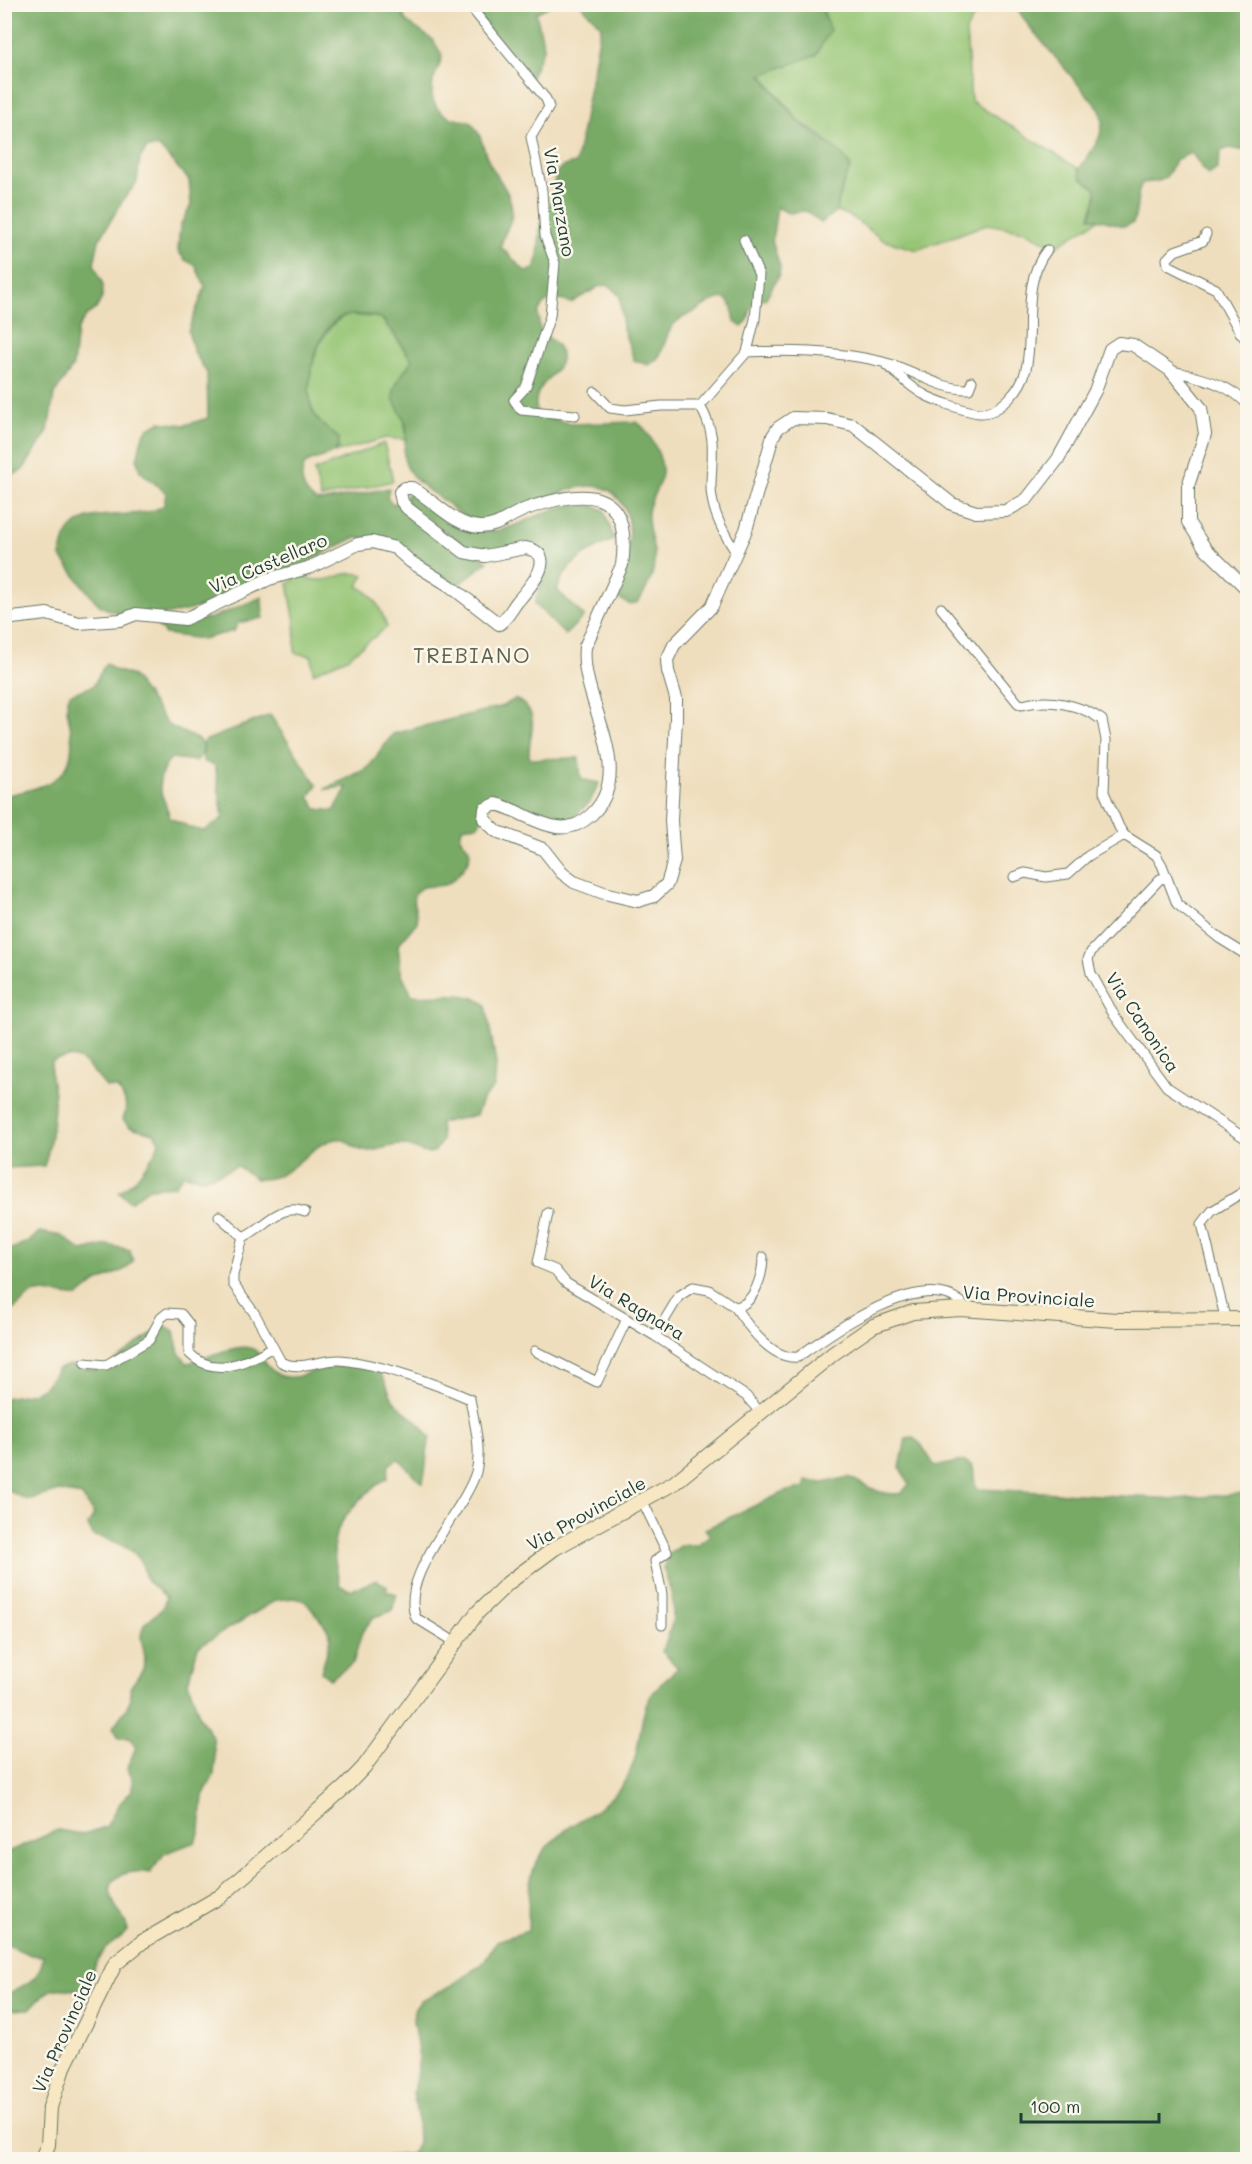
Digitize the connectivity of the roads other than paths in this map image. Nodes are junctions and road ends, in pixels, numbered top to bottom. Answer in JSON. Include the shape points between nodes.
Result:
{"nodes":[{"id":1,"x":468,"y":4,"type":"edge"},
{"id":2,"x":1206,"y":234,"type":"dead end"},
{"id":3,"x":744,"y":240,"type":"dead end"},
{"id":4,"x":1047,"y":250,"type":"dead end"},
{"id":5,"x":1248,"y":342,"type":"edge"},
{"id":6,"x":747,"y":352,"type":"junction"},
{"id":7,"x":883,"y":362,"type":"junction"},
{"id":8,"x":1170,"y":370,"type":"junction"},
{"id":9,"x":972,"y":381,"type":"dead end"},
{"id":10,"x":595,"y":392,"type":"dead end"},
{"id":11,"x":1248,"y":405,"type":"edge"},
{"id":12,"x":700,"y":406,"type":"junction"},
{"id":13,"x":575,"y":415,"type":"dead end"},
{"id":14,"x":736,"y":552,"type":"junction"},
{"id":15,"x":1248,"y":590,"type":"edge"},
{"id":16,"x":941,"y":608,"type":"dead end"},
{"id":17,"x":4,"y":619,"type":"edge"},
{"id":18,"x":1124,"y":835,"type":"junction"},
{"id":19,"x":1014,"y":877,"type":"dead end"},
{"id":20,"x":1167,"y":878,"type":"junction"},
{"id":21,"x":1248,"y":956,"type":"edge"},
{"id":22,"x":1248,"y":1140,"type":"edge"},
{"id":23,"x":1248,"y":1189,"type":"edge"},
{"id":24,"x":305,"y":1212,"type":"dead end"},
{"id":25,"x":548,"y":1213,"type":"dead end"},
{"id":26,"x":219,"y":1216,"type":"dead end"},
{"id":27,"x":243,"y":1237,"type":"junction"},
{"id":28,"x":763,"y":1257,"type":"dead end"},
{"id":29,"x":735,"y":1307,"type":"junction"},
{"id":30,"x":961,"y":1309,"type":"junction"},
{"id":31,"x":627,"y":1319,"type":"junction"},
{"id":32,"x":1248,"y":1319,"type":"edge"},
{"id":33,"x":1226,"y":1321,"type":"junction"},
{"id":34,"x":655,"y":1336,"type":"junction"},
{"id":35,"x":271,"y":1348,"type":"junction"},
{"id":36,"x":535,"y":1351,"type":"dead end"},
{"id":37,"x":85,"y":1363,"type":"dead end"},
{"id":38,"x":760,"y":1412,"type":"junction"},
{"id":39,"x":643,"y":1502,"type":"junction"},
{"id":40,"x":662,"y":1625,"type":"dead end"},
{"id":41,"x":455,"y":1642,"type":"junction"},
{"id":42,"x":41,"y":2160,"type":"edge"}],
"edges":[{"from":1,"to":13,"type":"street","name":"Via Marzano","via":[[549,107],[531,137],[542,190],[545,236],[555,263],[550,316],[525,387],[514,400],[521,410]]},
{"from":2,"to":5,"type":"street","via":[[1203,241],[1175,252],[1167,260],[1168,265],[1216,289]]},
{"from":3,"to":6,"type":"street","via":[[759,275],[756,320]]},
{"from":4,"to":7,"type":"street","via":[[1034,274],[1027,368],[1022,383],[1002,405],[980,413],[923,394]]},
{"from":6,"to":7,"type":"street","via":[[791,351]]},
{"from":6,"to":12,"type":"street"},
{"from":7,"to":9,"type":"street","via":[[952,390],[969,389]]},
{"from":8,"to":11,"type":"street","via":[[1217,382],[1236,392]]},
{"from":8,"to":14,"type":"street","via":[[1133,345],[1114,345],[1106,354],[1095,391],[1058,459],[1027,499],[1006,511],[976,512],[952,504],[844,421],[793,418],[773,436]]},
{"from":8,"to":15,"type":"street","via":[[1201,408],[1205,420],[1204,441],[1188,486],[1188,522],[1205,548]]},
{"from":10,"to":12,"type":"street","via":[[610,408],[625,410]]},
{"from":12,"to":14,"type":"street","via":[[707,418],[714,453],[711,485],[722,530]]},
{"from":14,"to":17,"type":"street","name":"Via Castellaro","via":[[712,606],[674,645],[667,660],[676,698],[671,820],[674,861],[660,891],[638,901],[574,882],[543,849],[496,831],[484,819],[485,809],[496,804],[556,827],[569,828],[587,819],[606,792],[608,756],[584,659],[585,647],[622,565],[620,519],[604,499],[563,498],[524,510],[497,525],[470,525],[458,521],[420,493],[405,488],[400,497],[407,508],[464,552],[485,556],[525,548],[540,558],[537,579],[501,623],[495,623],[395,548],[372,542],[269,579],[184,619],[136,614],[121,620],[79,623],[47,614]]},
{"from":16,"to":18,"type":"street","via":[[1018,703],[1056,701],[1102,720],[1106,740],[1104,792]]},
{"from":18,"to":19,"type":"street","via":[[1088,856],[1068,874],[1046,877],[1025,873]]},
{"from":18,"to":20,"type":"street","via":[[1156,855]]},
{"from":20,"to":21,"type":"street","via":[[1177,903]]},
{"from":20,"to":22,"type":"street","name":"Via Canonica","via":[[1160,879],[1091,952],[1088,967],[1114,1015],[1167,1087]]},
{"from":23,"to":33,"type":"street","via":[[1203,1220],[1204,1239]]},
{"from":24,"to":27,"type":"street","via":[[296,1209],[278,1214]]},
{"from":25,"to":31,"type":"street","name":"Via Ragnara","via":[[538,1263],[555,1270],[566,1283]]},
{"from":26,"to":27,"type":"street"},
{"from":27,"to":35,"type":"street","via":[[233,1284],[255,1314]]},
{"from":28,"to":29,"type":"street","via":[[759,1283],[743,1304]]},
{"from":29,"to":30,"type":"street","via":[[764,1341],[790,1358],[798,1357],[866,1314],[908,1296],[942,1291],[961,1302]]},
{"from":29,"to":34,"type":"street","via":[[709,1290],[693,1287],[679,1296]]},
{"from":30,"to":33,"type":"main road","name":"Via Provinciale","via":[[1117,1320]]},
{"from":30,"to":38,"type":"main road","name":"Via Provinciale","via":[[913,1312],[873,1326]]},
{"from":31,"to":34,"type":"street","name":"Via Ragnara"},
{"from":31,"to":36,"type":"street","via":[[597,1382]]},
{"from":32,"to":33,"type":"main road","name":"Via Provinciale"},
{"from":34,"to":38,"type":"street","name":"Via Ragnara","via":[[746,1396]]},
{"from":35,"to":37,"type":"street","via":[[230,1367],[207,1364],[189,1353],[189,1324],[181,1314],[173,1312],[161,1318],[144,1344],[106,1365]]},
{"from":35,"to":41,"type":"street","via":[[280,1362],[289,1366],[338,1360],[369,1365],[436,1383],[470,1399],[476,1473],[427,1557],[417,1581],[414,1608],[416,1618]]},
{"from":38,"to":39,"type":"main road","name":"Via Provinciale","via":[[683,1477]]},
{"from":39,"to":40,"type":"street","via":[[667,1552],[655,1561],[662,1594]]},
{"from":39,"to":41,"type":"main road","name":"Via Provinciale","via":[[530,1565],[484,1605]]},
{"from":41,"to":42,"type":"main road","name":"Via Provinciale","via":[[364,1767],[345,1787],[221,1896],[142,1942],[115,1964],[55,2090],[48,2145]]}]}
